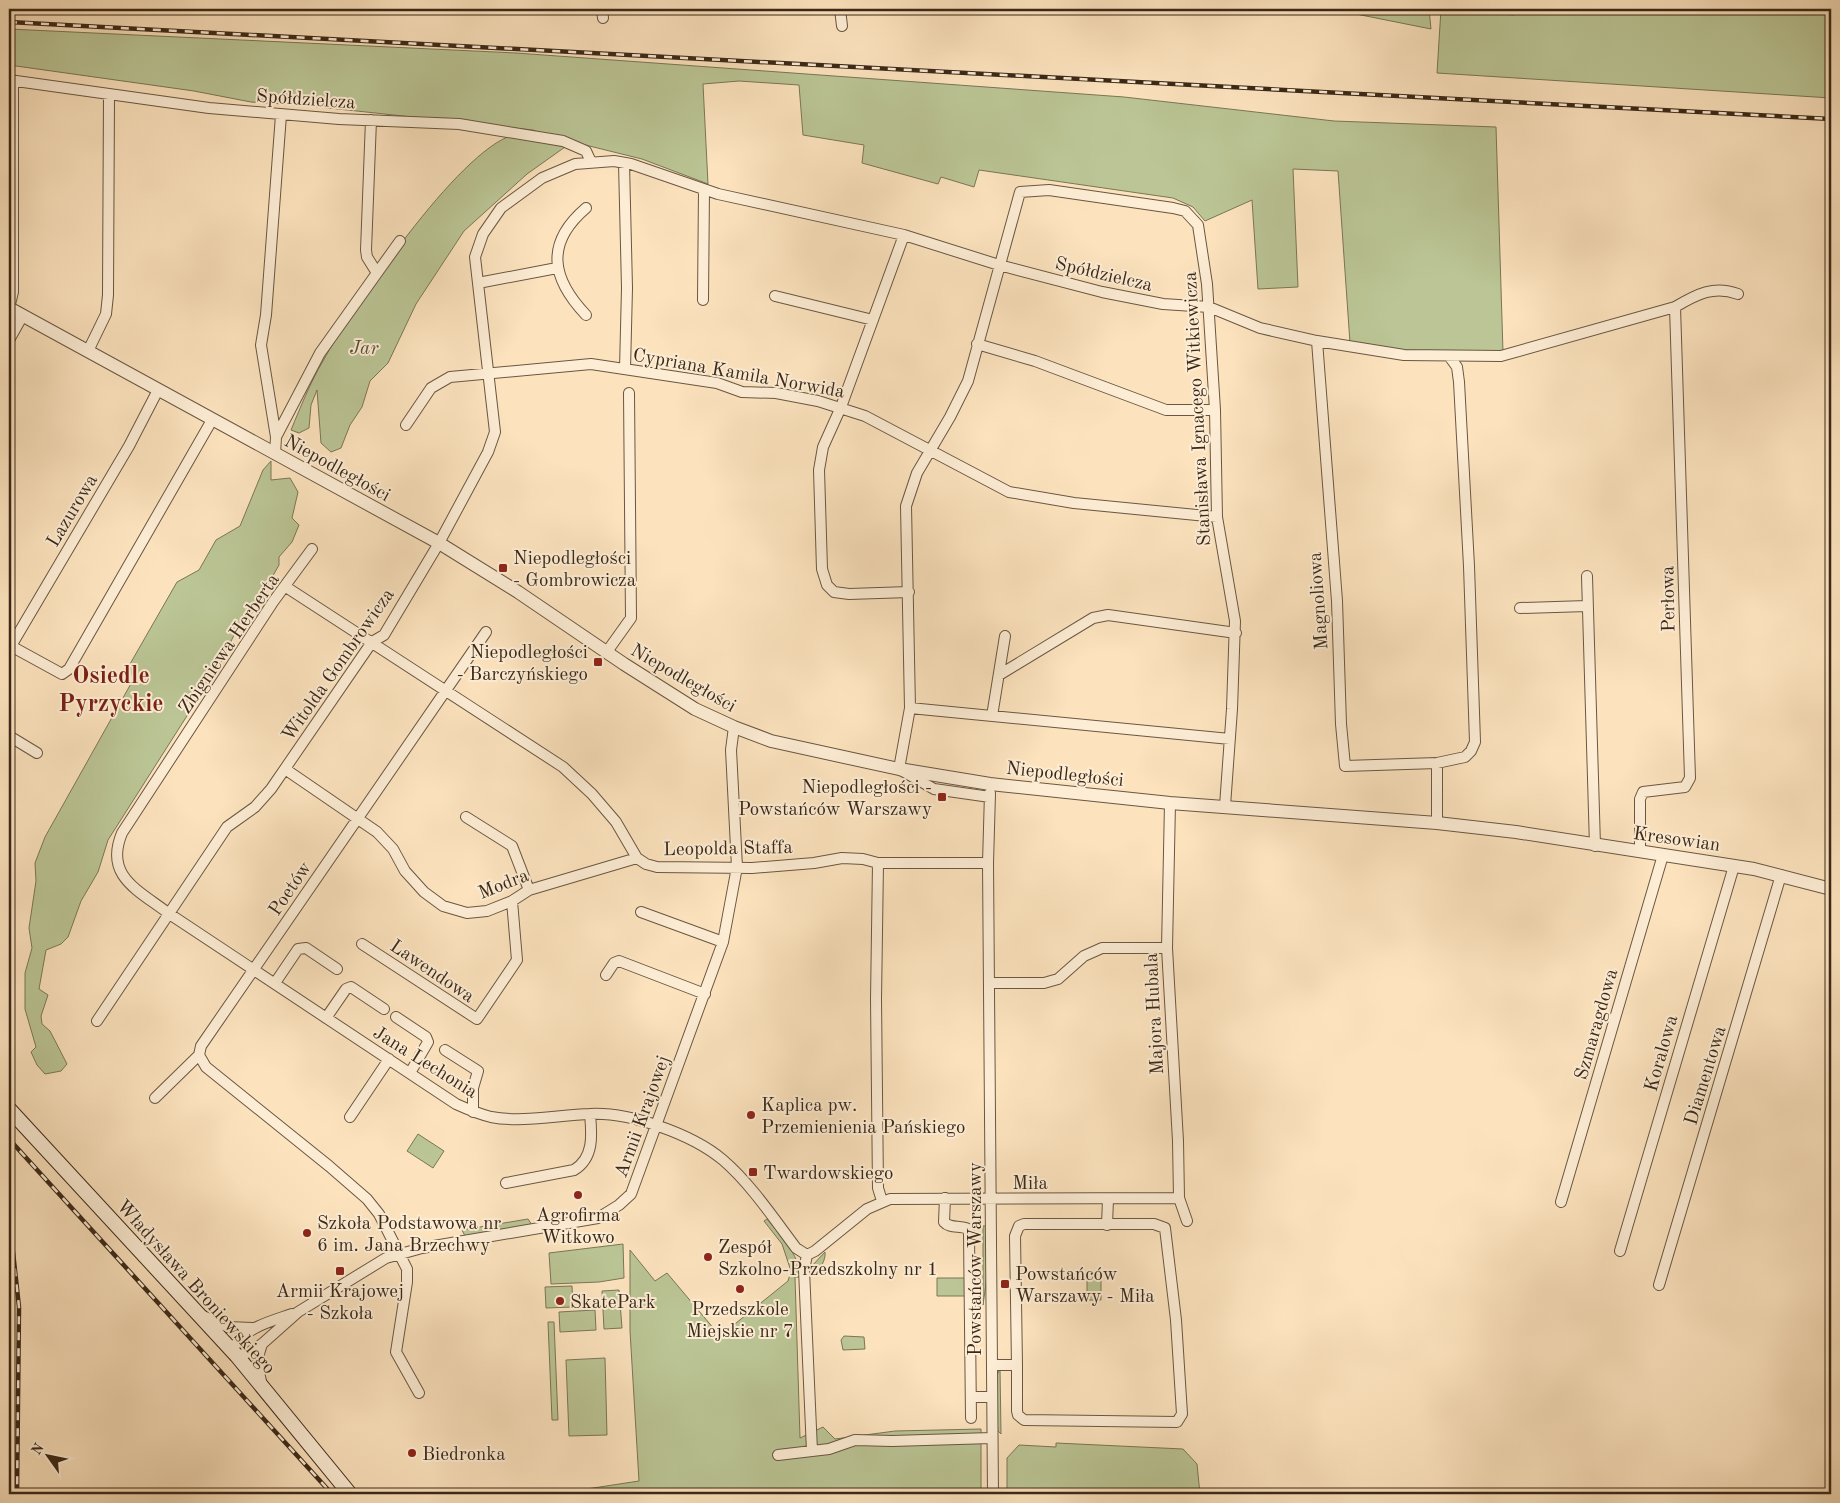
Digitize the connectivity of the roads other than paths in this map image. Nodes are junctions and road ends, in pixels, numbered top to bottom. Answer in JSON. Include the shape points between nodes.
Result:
{"nodes":[{"id":1,"x":840,"y":9,"type":"edge"},
{"id":2,"x":842,"y":26,"type":"dead end"},
{"id":3,"x":11,"y":81,"type":"edge"},
{"id":4,"x":109,"y":94,"type":"junction"},
{"id":5,"x":281,"y":115,"type":"junction"},
{"id":6,"x":371,"y":120,"type":"junction"},
{"id":7,"x":591,"y":162,"type":"junction"},
{"id":8,"x":624,"y":164,"type":"junction"},
{"id":9,"x":704,"y":189,"type":"junction"},
{"id":10,"x":586,"y":208,"type":"dead end"},
{"id":11,"x":904,"y":235,"type":"junction"},
{"id":12,"x":400,"y":241,"type":"dead end"},
{"id":13,"x":999,"y":265,"type":"junction"},
{"id":14,"x":557,"y":268,"type":"junction"},
{"id":15,"x":377,"y":273,"type":"junction"},
{"id":16,"x":478,"y":283,"type":"junction"},
{"id":17,"x":1738,"y":294,"type":"dead end"},
{"id":18,"x":775,"y":296,"type":"dead end"},
{"id":19,"x":703,"y":300,"type":"dead end"},
{"id":20,"x":1675,"y":306,"type":"junction"},
{"id":21,"x":1209,"y":307,"type":"junction"},
{"id":22,"x":9,"y":308,"type":"edge"},
{"id":23,"x":23,"y":315,"type":"junction"},
{"id":24,"x":586,"y":315,"type":"dead end"},
{"id":25,"x":873,"y":320,"type":"junction"},
{"id":26,"x":9,"y":340,"type":"edge"},
{"id":27,"x":1317,"y":341,"type":"junction"},
{"id":28,"x":977,"y":344,"type":"junction"},
{"id":29,"x":88,"y":351,"type":"junction"},
{"id":30,"x":1449,"y":356,"type":"junction"},
{"id":31,"x":625,"y":369,"type":"junction"},
{"id":32,"x":488,"y":374,"type":"junction"},
{"id":33,"x":158,"y":390,"type":"junction"},
{"id":34,"x":629,"y":393,"type":"dead end"},
{"id":35,"x":841,"y":406,"type":"junction"},
{"id":36,"x":1215,"y":410,"type":"junction"},
{"id":37,"x":212,"y":420,"type":"junction"},
{"id":38,"x":406,"y":424,"type":"dead end"},
{"id":39,"x":276,"y":437,"type":"junction"},
{"id":40,"x":930,"y":451,"type":"junction"},
{"id":41,"x":275,"y":454,"type":"junction"},
{"id":42,"x":1217,"y":517,"type":"junction"},
{"id":43,"x":439,"y":543,"type":"junction"},
{"id":44,"x":312,"y":549,"type":"dead end"},
{"id":45,"x":1587,"y":576,"type":"dead end"},
{"id":46,"x":286,"y":587,"type":"junction"},
{"id":47,"x":908,"y":592,"type":"junction"},
{"id":48,"x":1587,"y":606,"type":"junction"},
{"id":49,"x":1520,"y":608,"type":"dead end"},
{"id":50,"x":486,"y":632,"type":"dead end"},
{"id":51,"x":1236,"y":633,"type":"junction"},
{"id":52,"x":1005,"y":636,"type":"dead end"},
{"id":53,"x":372,"y":642,"type":"junction"},
{"id":54,"x":10,"y":646,"type":"edge"},
{"id":55,"x":606,"y":653,"type":"junction"},
{"id":56,"x":999,"y":675,"type":"junction"},
{"id":57,"x":446,"y":691,"type":"junction"},
{"id":58,"x":910,"y":708,"type":"junction"},
{"id":59,"x":992,"y":716,"type":"junction"},
{"id":60,"x":734,"y":728,"type":"junction"},
{"id":61,"x":9,"y":736,"type":"edge"},
{"id":62,"x":1230,"y":739,"type":"junction"},
{"id":63,"x":37,"y":753,"type":"dead end"},
{"id":64,"x":1437,"y":763,"type":"junction"},
{"id":65,"x":285,"y":769,"type":"junction"},
{"id":66,"x":899,"y":769,"type":"junction"},
{"id":67,"x":990,"y":784,"type":"junction"},
{"id":68,"x":990,"y":797,"type":"junction"},
{"id":69,"x":1170,"y":803,"type":"junction"},
{"id":70,"x":1224,"y":806,"type":"junction"},
{"id":71,"x":466,"y":816,"type":"dead end"},
{"id":72,"x":358,"y":818,"type":"junction"},
{"id":73,"x":1437,"y":823,"type":"junction"},
{"id":74,"x":1516,"y":832,"type":"joint"},
{"id":75,"x":1595,"y":846,"type":"junction"},
{"id":76,"x":1640,"y":851,"type":"junction"},
{"id":77,"x":1663,"y":855,"type":"junction"},
{"id":78,"x":638,"y":858,"type":"junction"},
{"id":79,"x":878,"y":863,"type":"junction"},
{"id":80,"x":988,"y":863,"type":"junction"},
{"id":81,"x":1734,"y":866,"type":"junction"},
{"id":82,"x":737,"y":867,"type":"junction"},
{"id":83,"x":1781,"y":874,"type":"junction"},
{"id":84,"x":1831,"y":889,"type":"edge"},
{"id":85,"x":529,"y":890,"type":"junction"},
{"id":86,"x":512,"y":901,"type":"junction"},
{"id":87,"x":641,"y":912,"type":"dead end"},
{"id":88,"x":168,"y":913,"type":"junction"},
{"id":89,"x":723,"y":942,"type":"junction"},
{"id":90,"x":362,"y":944,"type":"dead end"},
{"id":91,"x":1167,"y":948,"type":"junction"},
{"id":92,"x":337,"y":969,"type":"dead end"},
{"id":93,"x":255,"y":970,"type":"junction"},
{"id":94,"x":606,"y":975,"type":"dead end"},
{"id":95,"x":275,"y":983,"type":"junction"},
{"id":96,"x":990,"y":983,"type":"junction"},
{"id":97,"x":705,"y":994,"type":"junction"},
{"id":98,"x":384,"y":1009,"type":"dead end"},
{"id":99,"x":396,"y":1017,"type":"dead end"},
{"id":100,"x":326,"y":1018,"type":"junction"},
{"id":101,"x":96,"y":1021,"type":"dead end"},
{"id":102,"x":445,"y":1050,"type":"dead end"},
{"id":103,"x":199,"y":1055,"type":"junction"},
{"id":104,"x":389,"y":1059,"type":"junction"},
{"id":105,"x":410,"y":1074,"type":"junction"},
{"id":106,"x":155,"y":1098,"type":"dead end"},
{"id":107,"x":9,"y":1109,"type":"edge"},
{"id":108,"x":473,"y":1112,"type":"junction"},
{"id":109,"x":590,"y":1114,"type":"junction"},
{"id":110,"x":350,"y":1117,"type":"dead end"},
{"id":111,"x":657,"y":1125,"type":"junction"},
{"id":112,"x":506,"y":1183,"type":"dead end"},
{"id":113,"x":944,"y":1198,"type":"junction"},
{"id":114,"x":1179,"y":1198,"type":"junction"},
{"id":115,"x":991,"y":1199,"type":"junction"},
{"id":116,"x":1108,"y":1199,"type":"junction"},
{"id":117,"x":882,"y":1201,"type":"junction"},
{"id":118,"x":1561,"y":1202,"type":"dead end"},
{"id":119,"x":1187,"y":1221,"type":"dead end"},
{"id":120,"x":1107,"y":1225,"type":"junction"},
{"id":121,"x":1620,"y":1251,"type":"dead end"},
{"id":122,"x":401,"y":1254,"type":"junction"},
{"id":123,"x":807,"y":1255,"type":"junction"},
{"id":124,"x":1659,"y":1285,"type":"dead end"},
{"id":125,"x":298,"y":1312,"type":"junction"},
{"id":126,"x":201,"y":1315,"type":"junction"},
{"id":127,"x":253,"y":1328,"type":"junction"},
{"id":128,"x":262,"y":1344,"type":"junction"},
{"id":129,"x":235,"y":1353,"type":"junction"},
{"id":130,"x":1017,"y":1364,"type":"junction"},
{"id":131,"x":992,"y":1366,"type":"junction"},
{"id":132,"x":262,"y":1386,"type":"junction"},
{"id":133,"x":418,"y":1393,"type":"dead end"},
{"id":134,"x":992,"y":1397,"type":"junction"},
{"id":135,"x":971,"y":1398,"type":"junction"},
{"id":136,"x":971,"y":1418,"type":"dead end"},
{"id":137,"x":992,"y":1438,"type":"junction"},
{"id":138,"x":812,"y":1451,"type":"junction"},
{"id":139,"x":778,"y":1455,"type":"dead end"},
{"id":140,"x":350,"y":1494,"type":"edge"},
{"id":141,"x":993,"y":1494,"type":"edge"}],
"edges":[{"from":1,"to":2,"type":"street"},
{"from":3,"to":4,"type":"street","name":"Spółdzielcza"},
{"from":3,"to":22,"type":"street","via":[[13,292]]},
{"from":4,"to":5,"type":"street","name":"Spółdzielcza"},
{"from":4,"to":29,"type":"street","via":[[108,295],[106,314]]},
{"from":5,"to":6,"type":"street","name":"Spółdzielcza"},
{"from":5,"to":39,"type":"street","via":[[261,345]]},
{"from":6,"to":7,"type":"street","name":"Spółdzielcza","via":[[459,124],[523,133],[575,145],[586,151]]},
{"from":6,"to":15,"type":"street","via":[[366,250]]},
{"from":7,"to":8,"type":"street","name":"Witolda Gombrowicza"},
{"from":7,"to":16,"type":"street","name":"Witolda Gombrowicza","via":[[575,164],[542,178],[500,208],[478,246],[475,257]]},
{"from":8,"to":9,"type":"street","name":"Spółdzielcza"},
{"from":8,"to":31,"type":"street"},
{"from":9,"to":11,"type":"street","name":"Spółdzielcza"},
{"from":9,"to":19,"type":"street"},
{"from":10,"to":14,"type":"street","via":[[566,229],[560,243]]},
{"from":11,"to":13,"type":"street","name":"Spółdzielcza"},
{"from":11,"to":25,"type":"street"},
{"from":12,"to":15,"type":"street"},
{"from":13,"to":21,"type":"street","name":"Spółdzielcza","via":[[1163,304]]},
{"from":13,"to":21,"type":"street","name":"Stanisława Ignacego Witkiewicza","via":[[1020,192],[1049,190],[1155,204],[1185,211],[1193,218],[1201,235]]},
{"from":13,"to":28,"type":"street"},
{"from":14,"to":16,"type":"street"},
{"from":14,"to":24,"type":"street","via":[[571,298]]},
{"from":15,"to":39,"type":"street","via":[[320,353]]},
{"from":16,"to":32,"type":"street","name":"Witolda Gombrowicza"},
{"from":17,"to":20,"type":"street","name":"Spółdzielcza","via":[[1725,289],[1697,294]]},
{"from":18,"to":25,"type":"street"},
{"from":20,"to":30,"type":"street","name":"Spółdzielcza","via":[[1500,356]]},
{"from":20,"to":76,"type":"street","name":"Perłowa","via":[[1690,778],[1685,787],[1643,792],[1640,799]]},
{"from":21,"to":27,"type":"street","name":"Spółdzielcza","via":[[1260,328]]},
{"from":21,"to":36,"type":"street","name":"Stanisława Ignacego Witkiewicza"},
{"from":22,"to":23,"type":"street","name":"Niepodległości"},
{"from":23,"to":26,"type":"street"},
{"from":23,"to":29,"type":"street","name":"Niepodległości"},
{"from":25,"to":35,"type":"street"},
{"from":27,"to":30,"type":"street","name":"Spółdzielcza","via":[[1404,355]]},
{"from":27,"to":64,"type":"street","name":"Magnoliowa","via":[[1337,601],[1345,766]]},
{"from":28,"to":36,"type":"street","via":[[1035,361],[1166,410]]},
{"from":28,"to":40,"type":"street","via":[[968,381]]},
{"from":29,"to":33,"type":"street","name":"Niepodległości"},
{"from":30,"to":64,"type":"street","name":"Magnoliowa","via":[[1457,367],[1459,382],[1475,742],[1465,757]]},
{"from":31,"to":32,"type":"street","name":"Cypriana Kamila Norwida","via":[[591,364]]},
{"from":31,"to":35,"type":"street","name":"Cypriana Kamila Norwida","via":[[717,383],[742,392],[776,393]]},
{"from":32,"to":38,"type":"street","name":"Cypriana Kamila Norwida","via":[[450,377],[430,388]]},
{"from":32,"to":43,"type":"street","name":"Witolda Gombrowicza","via":[[495,432],[488,452]]},
{"from":33,"to":37,"type":"street","name":"Niepodległości"},
{"from":33,"to":54,"type":"street","name":"Lazurowa","via":[[129,446]]},
{"from":34,"to":55,"type":"street","via":[[631,618]]},
{"from":35,"to":40,"type":"street","name":"Cypriana Kamila Norwida"},
{"from":35,"to":47,"type":"street","via":[[823,447],[819,470],[822,568],[827,585],[834,592],[849,594]]},
{"from":36,"to":42,"type":"street","name":"Stanisława Ignacego Witkiewicza"},
{"from":37,"to":41,"type":"street","name":"Niepodległości"},
{"from":37,"to":54,"type":"street","via":[[69,669],[62,674]]},
{"from":39,"to":41,"type":"street"},
{"from":40,"to":42,"type":"street","name":"Cypriana Kamila Norwida","via":[[1009,492],[1092,505]]},
{"from":40,"to":47,"type":"street","via":[[910,490],[906,506]]},
{"from":41,"to":43,"type":"street","name":"Niepodległości"},
{"from":42,"to":51,"type":"street","name":"Stanisława Ignacego Witkiewicza"},
{"from":43,"to":53,"type":"street","name":"Witolda Gombrowicza","via":[[384,635]]},
{"from":43,"to":55,"type":"street","name":"Niepodległości","via":[[518,592]]},
{"from":44,"to":46,"type":"street","name":"Zbigniewa Herberta"},
{"from":45,"to":48,"type":"street"},
{"from":46,"to":53,"type":"street","name":"Leopolda Staffa"},
{"from":46,"to":88,"type":"street","name":"Zbigniewa Herberta","via":[[273,602],[120,839],[116,852],[123,879]]},
{"from":47,"to":58,"type":"street"},
{"from":48,"to":49,"type":"street"},
{"from":48,"to":75,"type":"street"},
{"from":50,"to":57,"type":"street"},
{"from":51,"to":56,"type":"street","via":[[1108,615],[1093,618]]},
{"from":51,"to":62,"type":"street","name":"Stanisława Ignacego Witkiewicza"},
{"from":52,"to":56,"type":"street"},
{"from":53,"to":57,"type":"street","name":"Leopolda Staffa"},
{"from":53,"to":65,"type":"street","name":"Witolda Gombrowicza"},
{"from":55,"to":60,"type":"street","name":"Niepodległości","via":[[695,709]]},
{"from":56,"to":59,"type":"street"},
{"from":57,"to":72,"type":"street","name":"Poetów"},
{"from":57,"to":78,"type":"street","name":"Leopolda Staffa","via":[[563,767],[616,822]]},
{"from":58,"to":59,"type":"street"},
{"from":58,"to":66,"type":"street"},
{"from":59,"to":62,"type":"street"},
{"from":60,"to":66,"type":"street","name":"Niepodległości","via":[[797,748]]},
{"from":60,"to":82,"type":"street","name":"Armii Krajowej"},
{"from":61,"to":63,"type":"street"},
{"from":62,"to":70,"type":"street","name":"Stanisława Ignacego Witkiewicza"},
{"from":64,"to":73,"type":"street"},
{"from":65,"to":72,"type":"street"},
{"from":65,"to":88,"type":"street","name":"Witolda Gombrowicza","via":[[255,807],[227,826]]},
{"from":66,"to":67,"type":"street","name":"Niepodległości"},
{"from":66,"to":68,"type":"street","via":[[934,789]]},
{"from":67,"to":68,"type":"street","name":"Powstańców Warszawy"},
{"from":67,"to":69,"type":"street","name":"Niepodległości"},
{"from":68,"to":80,"type":"street","name":"Powstańców Warszawy"},
{"from":69,"to":70,"type":"street","name":"Niepodległości"},
{"from":69,"to":91,"type":"street","name":"Majora Hubala"},
{"from":70,"to":73,"type":"street","name":"Niepodległości"},
{"from":71,"to":85,"type":"street","via":[[512,846]]},
{"from":72,"to":86,"type":"street","name":"Modra","via":[[393,849],[405,871],[424,892],[443,906],[467,913],[486,911]]},
{"from":72,"to":93,"type":"street","name":"Poetów"},
{"from":73,"to":74,"type":"street","name":"Niepodległości"},
{"from":74,"to":75,"type":"street","name":"Kresowian"},
{"from":75,"to":76,"type":"street","name":"Kresowian"},
{"from":76,"to":77,"type":"street","name":"Kresowian"},
{"from":77,"to":81,"type":"street","name":"Kresowian"},
{"from":77,"to":118,"type":"street","name":"Szmaragdowa"},
{"from":78,"to":82,"type":"street","name":"Leopolda Staffa","via":[[657,867]]},
{"from":78,"to":85,"type":"street","name":"Modra"},
{"from":79,"to":80,"type":"street","name":"Leopolda Staffa"},
{"from":79,"to":82,"type":"street","name":"Leopolda Staffa","via":[[842,858],[814,863]]},
{"from":79,"to":117,"type":"street","via":[[878,1188]]},
{"from":80,"to":96,"type":"street","name":"Powstańców Warszawy"},
{"from":81,"to":83,"type":"street","name":"Kresowian"},
{"from":81,"to":121,"type":"street","name":"Koralowa"},
{"from":82,"to":89,"type":"street","name":"Armii Krajowej"},
{"from":83,"to":84,"type":"street","name":"Kresowian"},
{"from":83,"to":124,"type":"street","name":"Diamentowa"},
{"from":85,"to":86,"type":"street","name":"Modra"},
{"from":86,"to":90,"type":"street","name":"Lawendowa","via":[[518,960],[478,1019]]},
{"from":87,"to":89,"type":"street"},
{"from":88,"to":93,"type":"street","name":"Zbigniewa Herberta"},
{"from":88,"to":101,"type":"street","name":"Witolda Gombrowicza"},
{"from":89,"to":97,"type":"street","name":"Armii Krajowej"},
{"from":91,"to":96,"type":"street","via":[[1102,948],[1084,956],[1062,976],[1051,981]]},
{"from":91,"to":114,"type":"street","name":"Majora Hubala"},
{"from":92,"to":95,"type":"street","via":[[306,948],[298,949]]},
{"from":93,"to":95,"type":"street","name":"Jana Lechonia"},
{"from":93,"to":103,"type":"street","name":"Poetów"},
{"from":94,"to":97,"type":"street","via":[[619,961]]},
{"from":95,"to":100,"type":"street","name":"Jana Lechonia"},
{"from":96,"to":115,"type":"street","name":"Powstańców Warszawy"},
{"from":97,"to":111,"type":"street","name":"Armii Krajowej"},
{"from":98,"to":100,"type":"street","via":[[351,987],[346,989]]},
{"from":99,"to":105,"type":"street","via":[[426,1037],[428,1042]]},
{"from":100,"to":104,"type":"street","name":"Jana Lechonia"},
{"from":102,"to":108,"type":"street","via":[[478,1071],[472,1088]]},
{"from":103,"to":106,"type":"street","name":"Poetów"},
{"from":103,"to":122,"type":"street","via":[[206,1067],[367,1199]]},
{"from":104,"to":105,"type":"street","name":"Jana Lechonia"},
{"from":104,"to":110,"type":"street"},
{"from":105,"to":108,"type":"street","name":"Jana Lechonia"},
{"from":107,"to":126,"type":"main road","name":"Władysława Broniewskiego"},
{"from":108,"to":109,"type":"street","name":"Jana Lechonia","via":[[514,1118]]},
{"from":109,"to":111,"type":"street","name":"Jana Lechonia","via":[[627,1116]]},
{"from":109,"to":112,"type":"street","via":[[590,1150],[582,1164],[574,1170]]},
{"from":111,"to":122,"type":"street","name":"Armii Krajowej","via":[[631,1194],[598,1218]]},
{"from":111,"to":123,"type":"street","name":"Jana Lechonia","via":[[722,1159],[796,1248]]},
{"from":113,"to":115,"type":"street","name":"Miła"},
{"from":113,"to":117,"type":"street","name":"Miła"},
{"from":113,"to":135,"type":"street","via":[[946,1225],[963,1226],[968,1228],[969,1234]]},
{"from":114,"to":116,"type":"street","name":"Miła"},
{"from":114,"to":119,"type":"street","name":"Majora Hubala"},
{"from":115,"to":116,"type":"street","name":"Miła"},
{"from":115,"to":131,"type":"street","name":"Powstańców Warszawy"},
{"from":116,"to":120,"type":"street"},
{"from":117,"to":123,"type":"street"},
{"from":120,"to":130,"type":"street","via":[[1024,1224],[1016,1229]]},
{"from":120,"to":130,"type":"street","via":[[1154,1224],[1165,1228],[1176,1320],[1180,1420],[1173,1424],[1024,1420],[1017,1410]]},
{"from":122,"to":125,"type":"street","name":"Armii Krajowej","via":[[386,1258]]},
{"from":122,"to":133,"type":"street","via":[[407,1268],[407,1282],[396,1352]]},
{"from":123,"to":138,"type":"street","via":[[804,1270]]},
{"from":125,"to":127,"type":"street","name":"Armii Krajowej"},
{"from":125,"to":128,"type":"street","name":"Armii Krajowej"},
{"from":126,"to":127,"type":"street","name":"Armii Krajowej","via":[[228,1326]]},
{"from":126,"to":129,"type":"main road","name":"Władysława Broniewskiego"},
{"from":127,"to":129,"type":"street","name":"Armii Krajowej","via":[[243,1335]]},
{"from":128,"to":129,"type":"street","name":"Armii Krajowej","via":[[250,1352]]},
{"from":128,"to":132,"type":"street","via":[[257,1367]]},
{"from":129,"to":132,"type":"main road","name":"Władysława Broniewskiego"},
{"from":130,"to":131,"type":"street"},
{"from":131,"to":134,"type":"street","name":"Powstańców Warszawy"},
{"from":132,"to":140,"type":"main road","name":"Władysława Broniewskiego"},
{"from":134,"to":135,"type":"street"},
{"from":134,"to":137,"type":"street","name":"Powstańców Warszawy"},
{"from":135,"to":136,"type":"street"},
{"from":137,"to":138,"type":"street","via":[[855,1440]]},
{"from":137,"to":141,"type":"street","name":"Powstańców Warszawy"},
{"from":138,"to":139,"type":"street"}]}
